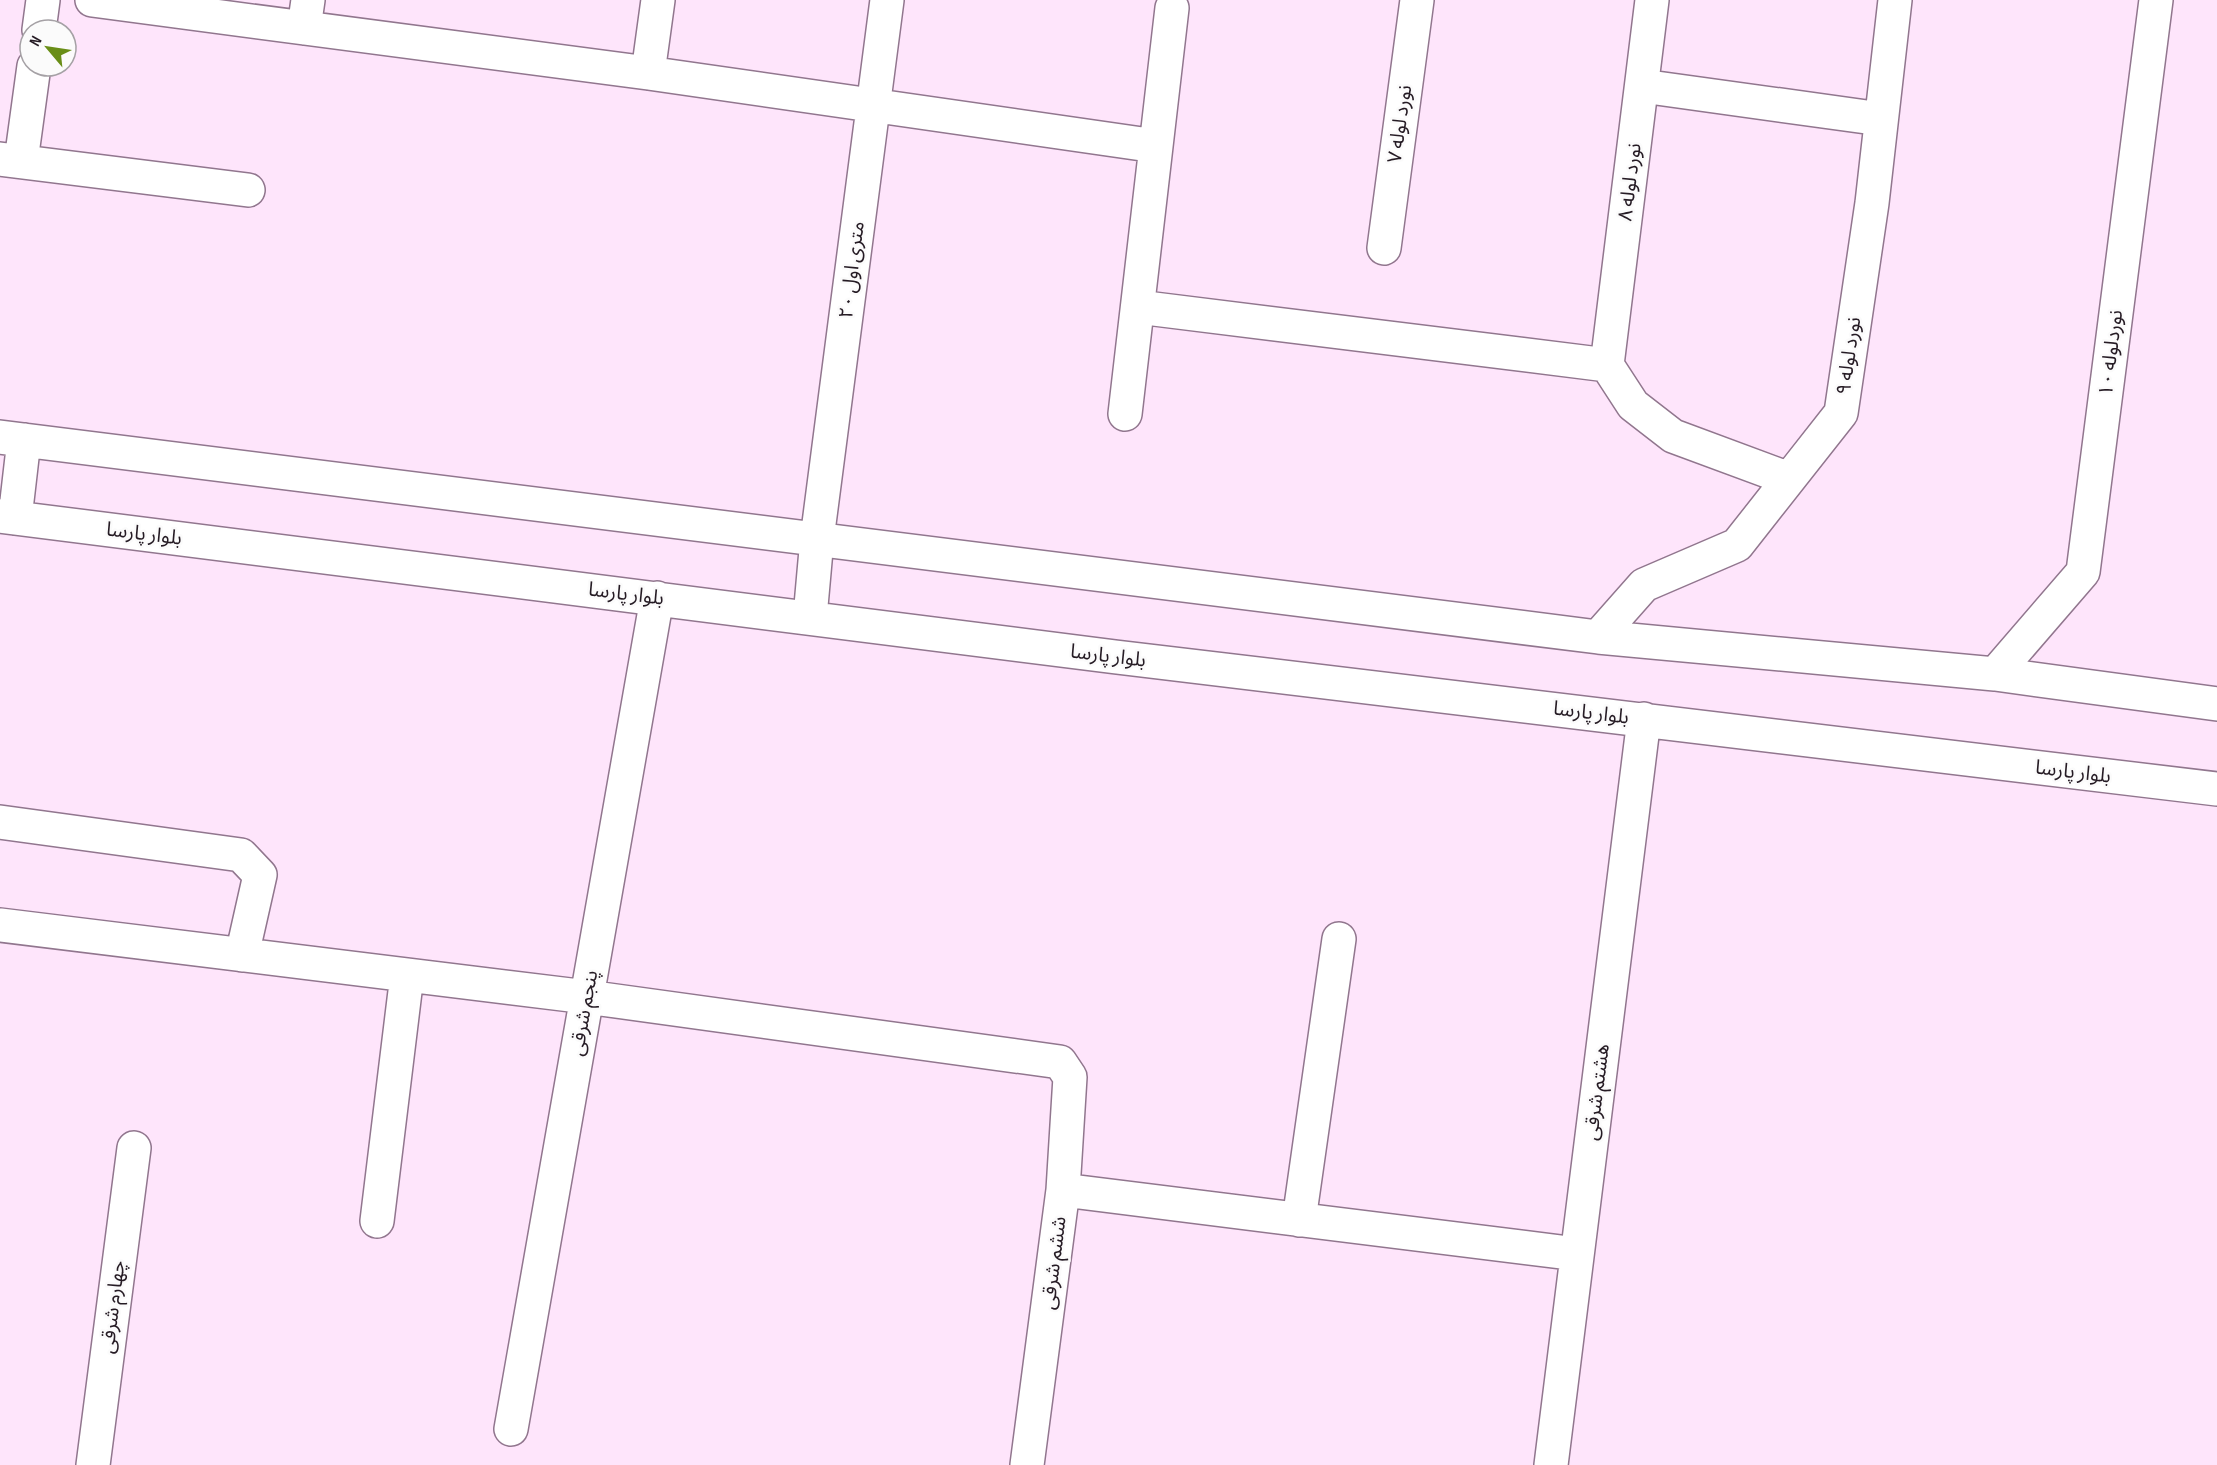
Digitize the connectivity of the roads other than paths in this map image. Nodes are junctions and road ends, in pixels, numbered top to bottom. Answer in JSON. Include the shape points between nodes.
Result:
{"nodes":[{"id":1,"x":43,"y":0,"type":"edge"},
{"id":2,"x":92,"y":0,"type":"edge"},
{"id":3,"x":658,"y":0,"type":"edge"},
{"id":4,"x":887,"y":0,"type":"edge"},
{"id":5,"x":1416,"y":0,"type":"edge"},
{"id":6,"x":1652,"y":0,"type":"edge"},
{"id":7,"x":1895,"y":0,"type":"edge"},
{"id":8,"x":2156,"y":0,"type":"edge"},
{"id":9,"x":1172,"y":8,"type":"dead end"},
{"id":10,"x":306,"y":14,"type":"edge"},
{"id":11,"x":41,"y":18,"type":"edge"},
{"id":12,"x":648,"y":73,"type":"junction"},
{"id":13,"x":31,"y":78,"type":"edge"},
{"id":14,"x":1642,"y":86,"type":"junction"},
{"id":15,"x":873,"y":105,"type":"junction"},
{"id":16,"x":1881,"y":119,"type":"junction"},
{"id":17,"x":1156,"y":146,"type":"junction"},
{"id":18,"x":10,"y":160,"type":"edge"},
{"id":19,"x":248,"y":190,"type":"dead end"},
{"id":20,"x":1384,"y":248,"type":"dead end"},
{"id":21,"x":1138,"y":307,"type":"junction"},
{"id":22,"x":1607,"y":365,"type":"junction"},
{"id":23,"x":1125,"y":414,"type":"dead end"},
{"id":24,"x":12,"y":438,"type":"edge"},
{"id":25,"x":1789,"y":479,"type":"junction"},
{"id":26,"x":8,"y":517,"type":"edge"},
{"id":27,"x":817,"y":539,"type":"junction"},
{"id":28,"x":657,"y":598,"type":"junction"},
{"id":29,"x":810,"y":617,"type":"junction"},
{"id":30,"x":1598,"y":637,"type":"junction"},
{"id":31,"x":1995,"y":674,"type":"junction"},
{"id":32,"x":2217,"y":704,"type":"edge"},
{"id":33,"x":1644,"y":719,"type":"junction"},
{"id":34,"x":2217,"y":789,"type":"edge"},
{"id":35,"x":0,"y":822,"type":"edge"},
{"id":36,"x":0,"y":925,"type":"edge"},
{"id":37,"x":1339,"y":939,"type":"dead end"},
{"id":38,"x":242,"y":955,"type":"junction"},
{"id":39,"x":407,"y":975,"type":"junction"},
{"id":40,"x":587,"y":997,"type":"junction"},
{"id":41,"x":134,"y":1148,"type":"dead end"},
{"id":42,"x":1063,"y":1190,"type":"junction"},
{"id":43,"x":1299,"y":1220,"type":"junction"},
{"id":44,"x":377,"y":1221,"type":"dead end"},
{"id":45,"x":1577,"y":1254,"type":"junction"},
{"id":46,"x":511,"y":1429,"type":"dead end"},
{"id":47,"x":93,"y":1465,"type":"edge"},
{"id":48,"x":1027,"y":1465,"type":"edge"},
{"id":49,"x":1551,"y":1465,"type":"edge"}],
"edges":[{"from":1,"to":11,"type":"street"},
{"from":2,"to":10,"type":"street"},
{"from":3,"to":12,"type":"street"},
{"from":4,"to":15,"type":"street","name":"۲۰ متری اول"},
{"from":5,"to":20,"type":"street","name":"۷ نورد لوله"},
{"from":6,"to":14,"type":"street","name":"۸ نورد لوله"},
{"from":7,"to":16,"type":"street","name":"۹ نورد لوله"},
{"from":8,"to":31,"type":"street","name":"۱۰ نوردلوله","via":[[2083,572]]},
{"from":9,"to":17,"type":"street"},
{"from":10,"to":12,"type":"street"},
{"from":12,"to":15,"type":"street"},
{"from":13,"to":18,"type":"street"},
{"from":14,"to":16,"type":"street"},
{"from":14,"to":22,"type":"street","name":"۸ نورد لوله"},
{"from":15,"to":17,"type":"street"},
{"from":15,"to":27,"type":"street","name":"۲۰ متری اول"},
{"from":16,"to":25,"type":"street","name":"۹ نورد لوله","via":[[1841,413]]},
{"from":17,"to":21,"type":"street"},
{"from":18,"to":19,"type":"street"},
{"from":21,"to":22,"type":"street"},
{"from":21,"to":23,"type":"street"},
{"from":22,"to":25,"type":"street","via":[[1633,405],[1673,436]]},
{"from":24,"to":26,"type":"street"},
{"from":24,"to":27,"type":"street"},
{"from":25,"to":30,"type":"street","name":"۹ نورد لوله","via":[[1737,545],[1644,585]]},
{"from":26,"to":28,"type":"street","name":"بلوار پارسا"},
{"from":27,"to":29,"type":"street","name":"۲۰ متری اول"},
{"from":27,"to":30,"type":"street"},
{"from":28,"to":29,"type":"street","name":"بلوار پارسا"},
{"from":28,"to":40,"type":"street","name":"پنجم شرقی"},
{"from":29,"to":33,"type":"street","name":"بلوار پارسا"},
{"from":30,"to":31,"type":"street"},
{"from":31,"to":32,"type":"street"},
{"from":33,"to":34,"type":"street","name":"بلوار پارسا"},
{"from":33,"to":45,"type":"street","name":"هشتم شرقی"},
{"from":35,"to":38,"type":"street","via":[[241,855],[261,875]]},
{"from":36,"to":38,"type":"street"},
{"from":37,"to":43,"type":"street"},
{"from":38,"to":39,"type":"street"},
{"from":39,"to":40,"type":"street"},
{"from":39,"to":44,"type":"street"},
{"from":40,"to":42,"type":"street","name":"ششم شرقی","via":[[1060,1062],[1070,1077]]},
{"from":40,"to":46,"type":"street","name":"پنجم شرقی"},
{"from":41,"to":47,"type":"street","name":"چهارم شرقی"},
{"from":42,"to":43,"type":"street"},
{"from":42,"to":48,"type":"street","name":"ششم شرقی"},
{"from":43,"to":45,"type":"street"},
{"from":45,"to":49,"type":"street","name":"هشتم شرقی"}]}
